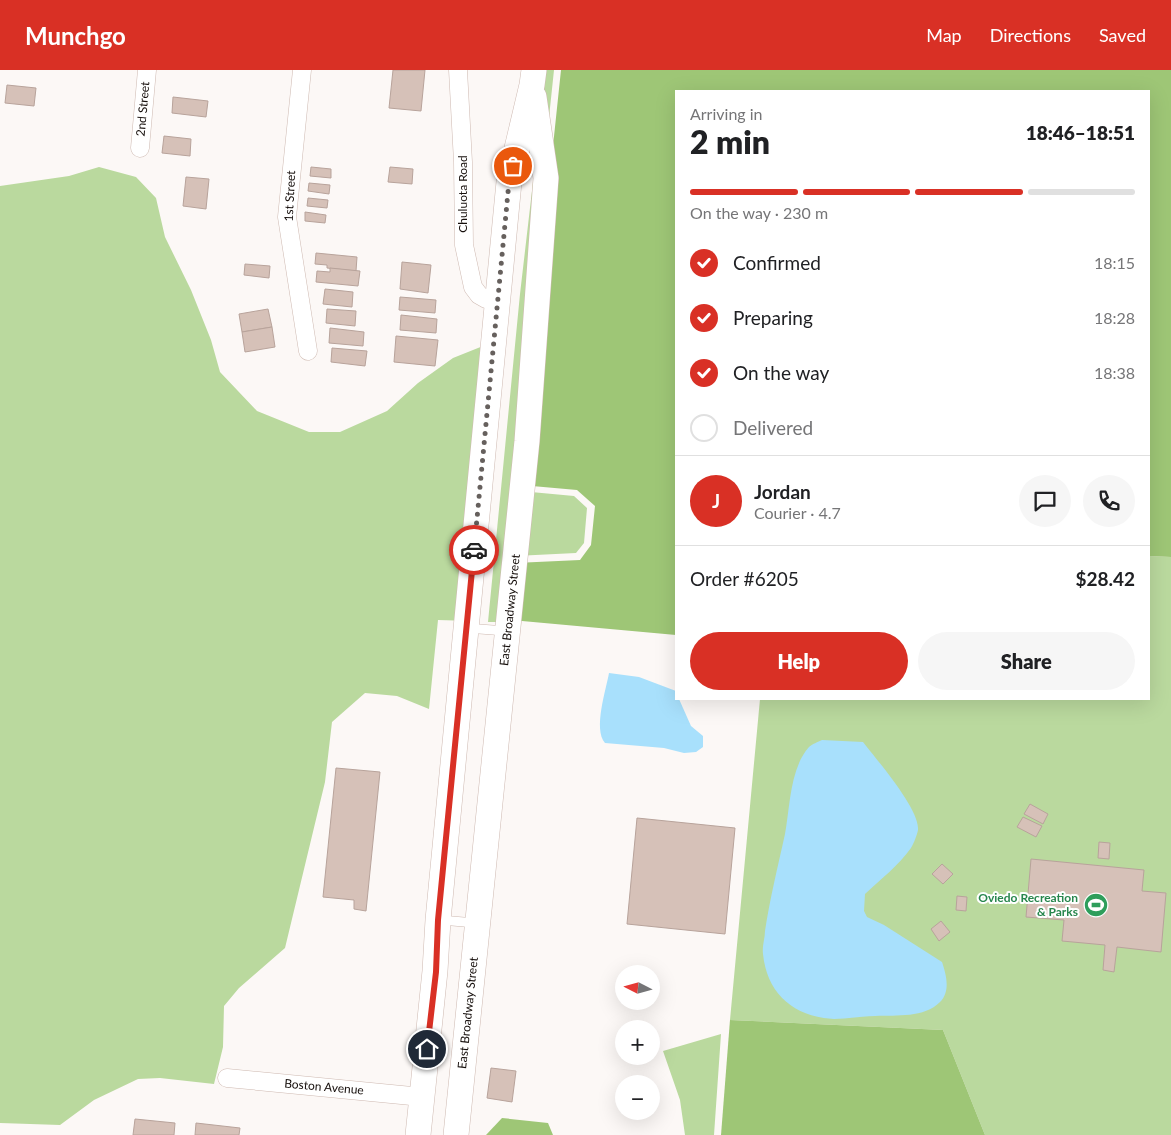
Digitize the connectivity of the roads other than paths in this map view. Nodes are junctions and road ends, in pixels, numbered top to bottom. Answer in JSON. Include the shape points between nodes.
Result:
{"nodes":[{"id":1,"x":147,"y":70,"type":"edge"},
{"id":2,"x":302,"y":70,"type":"edge"},
{"id":3,"x":458,"y":70,"type":"edge"},
{"id":4,"x":533,"y":77,"type":"edge"},
{"id":5,"x":140,"y":148,"type":"dead end"},
{"id":6,"x":498,"y":300,"type":"junction"},
{"id":7,"x":308,"y":351,"type":"dead end"},
{"id":8,"x":466,"y":628,"type":"junction"},
{"id":9,"x":507,"y":632,"type":"junction"},
{"id":10,"x":438,"y":920,"type":"junction"},
{"id":11,"x":478,"y":924,"type":"junction"},
{"id":12,"x":227,"y":1078,"type":"dead end"},
{"id":13,"x":422,"y":1097,"type":"junction"},
{"id":14,"x":418,"y":1135,"type":"edge"},
{"id":15,"x":447,"y":1135,"type":"edge"},
{"id":16,"x":456,"y":1135,"type":"edge"}],
"edges":[{"from":1,"to":5,"type":"street","name":"2nd Street"},
{"from":2,"to":7,"type":"street","name":"1st Street","via":[[287,217]]},
{"from":3,"to":6,"type":"street","name":"Chuluota Road","via":[[464,162],[464,245],[473,287],[479,295]]},
{"from":4,"to":6,"type":"main road","name":"East Broadway Street","via":[[509,182]]},
{"from":4,"to":9,"type":"main road","name":"East Broadway Street","via":[[546,178],[527,441]]},
{"from":6,"to":8,"type":"main road","name":"East Broadway Street"},
{"from":8,"to":9,"type":"lane"},
{"from":8,"to":10,"type":"main road","name":"East Broadway Street"},
{"from":9,"to":11,"type":"main road","name":"East Broadway Street"},
{"from":10,"to":11,"type":"lane"},
{"from":10,"to":13,"type":"main road","name":"East Broadway Street","via":[[436,972]]},
{"from":11,"to":16,"type":"main road","name":"East Broadway Street"},
{"from":12,"to":13,"type":"street","name":"Boston Avenue"},
{"from":13,"to":14,"type":"main road","name":"East Broadway Street"},
{"from":13,"to":15,"type":"main road","via":[[442,1115]]}]}
